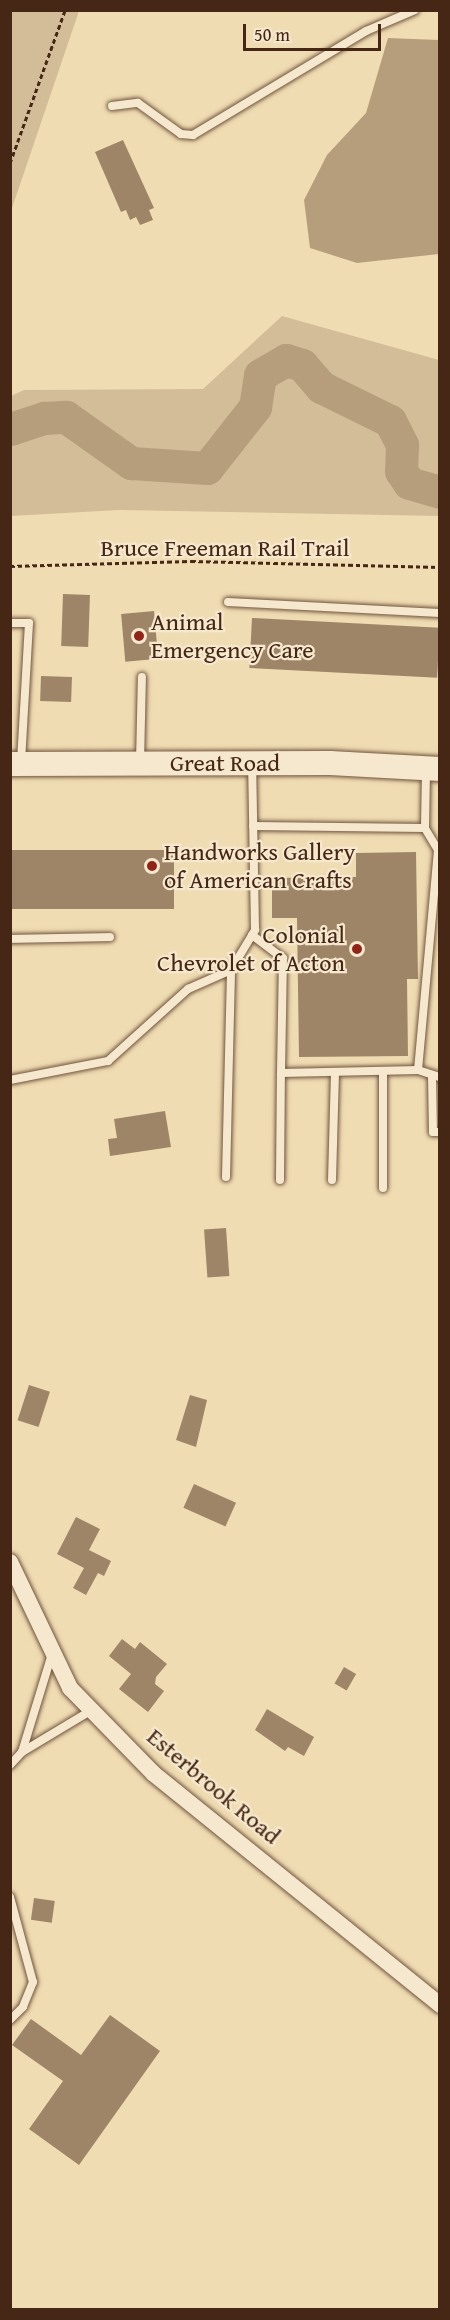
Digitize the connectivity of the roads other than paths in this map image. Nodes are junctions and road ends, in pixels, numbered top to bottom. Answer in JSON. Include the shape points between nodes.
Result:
{"nodes":[{"id":1,"x":415,"y":10,"type":"edge"},
{"id":2,"x":112,"y":106,"type":"dead end"},
{"id":3,"x":228,"y":602,"type":"dead end"},
{"id":4,"x":440,"y":613,"type":"edge"},
{"id":5,"x":10,"y":623,"type":"edge"},
{"id":6,"x":142,"y":677,"type":"dead end"},
{"id":7,"x":10,"y":704,"type":"edge"},
{"id":8,"x":22,"y":704,"type":"junction"},
{"id":9,"x":140,"y":762,"type":"junction"},
{"id":10,"x":252,"y":763,"type":"junction"},
{"id":11,"x":16,"y":764,"type":"edge"},
{"id":12,"x":433,"y":768,"type":"edge"},
{"id":13,"x":253,"y":826,"type":"junction"},
{"id":14,"x":425,"y":828,"type":"junction"},
{"id":15,"x":252,"y":935,"type":"junction"},
{"id":16,"x":110,"y":937,"type":"dead end"},
{"id":17,"x":10,"y":939,"type":"edge"},
{"id":18,"x":231,"y":970,"type":"junction"},
{"id":19,"x":418,"y":1070,"type":"junction"},
{"id":20,"x":383,"y":1071,"type":"junction"},
{"id":21,"x":335,"y":1072,"type":"junction"},
{"id":22,"x":281,"y":1073,"type":"junction"},
{"id":23,"x":436,"y":1076,"type":"edge"},
{"id":24,"x":10,"y":1080,"type":"edge"},
{"id":25,"x":440,"y":1132,"type":"edge"},
{"id":26,"x":226,"y":1177,"type":"dead end"},
{"id":27,"x":280,"y":1180,"type":"dead end"},
{"id":28,"x":332,"y":1180,"type":"dead end"},
{"id":29,"x":383,"y":1188,"type":"dead end"},
{"id":30,"x":10,"y":1562,"type":"edge"},
{"id":31,"x":52,"y":1654,"type":"junction"},
{"id":32,"x":92,"y":1710,"type":"junction"},
{"id":33,"x":22,"y":1752,"type":"junction"},
{"id":34,"x":10,"y":1765,"type":"edge"},
{"id":35,"x":10,"y":1897,"type":"edge"},
{"id":36,"x":12,"y":1907,"type":"edge"},
{"id":37,"x":440,"y":2006,"type":"edge"},
{"id":38,"x":10,"y":2020,"type":"edge"}],
"edges":[{"from":1,"to":2,"type":"lane","via":[[366,31],[193,135],[181,134],[138,103]]},
{"from":3,"to":4,"type":"lane"},
{"from":5,"to":8,"type":"lane","via":[[29,623]]},
{"from":6,"to":9,"type":"lane"},
{"from":7,"to":8,"type":"lane"},
{"from":8,"to":11,"type":"lane"},
{"from":9,"to":10,"type":"main road","name":"Great Road"},
{"from":9,"to":11,"type":"main road","name":"Great Road"},
{"from":10,"to":12,"type":"main road","name":"Great Road"},
{"from":10,"to":13,"type":"lane"},
{"from":12,"to":14,"type":"lane"},
{"from":13,"to":14,"type":"lane"},
{"from":13,"to":15,"type":"lane"},
{"from":14,"to":19,"type":"lane","via":[[438,850]]},
{"from":15,"to":18,"type":"lane"},
{"from":15,"to":22,"type":"lane","via":[[283,958]]},
{"from":16,"to":17,"type":"lane"},
{"from":18,"to":24,"type":"lane","via":[[188,989],[108,1061]]},
{"from":18,"to":26,"type":"lane"},
{"from":19,"to":20,"type":"lane"},
{"from":19,"to":23,"type":"lane"},
{"from":20,"to":21,"type":"lane"},
{"from":20,"to":29,"type":"lane"},
{"from":21,"to":22,"type":"lane"},
{"from":21,"to":28,"type":"lane"},
{"from":22,"to":27,"type":"lane"},
{"from":23,"to":25,"type":"lane","via":[[433,1132]]},
{"from":30,"to":31,"type":"street","name":"Esterbrook Road"},
{"from":31,"to":32,"type":"street","name":"Esterbrook Road","via":[[70,1688]]},
{"from":31,"to":33,"type":"lane"},
{"from":32,"to":33,"type":"lane"},
{"from":32,"to":37,"type":"street","name":"Esterbrook Road","via":[[154,1774]]},
{"from":33,"to":34,"type":"lane"},
{"from":35,"to":36,"type":"lane"},
{"from":36,"to":38,"type":"lane","via":[[33,1982],[23,2007]]}]}
